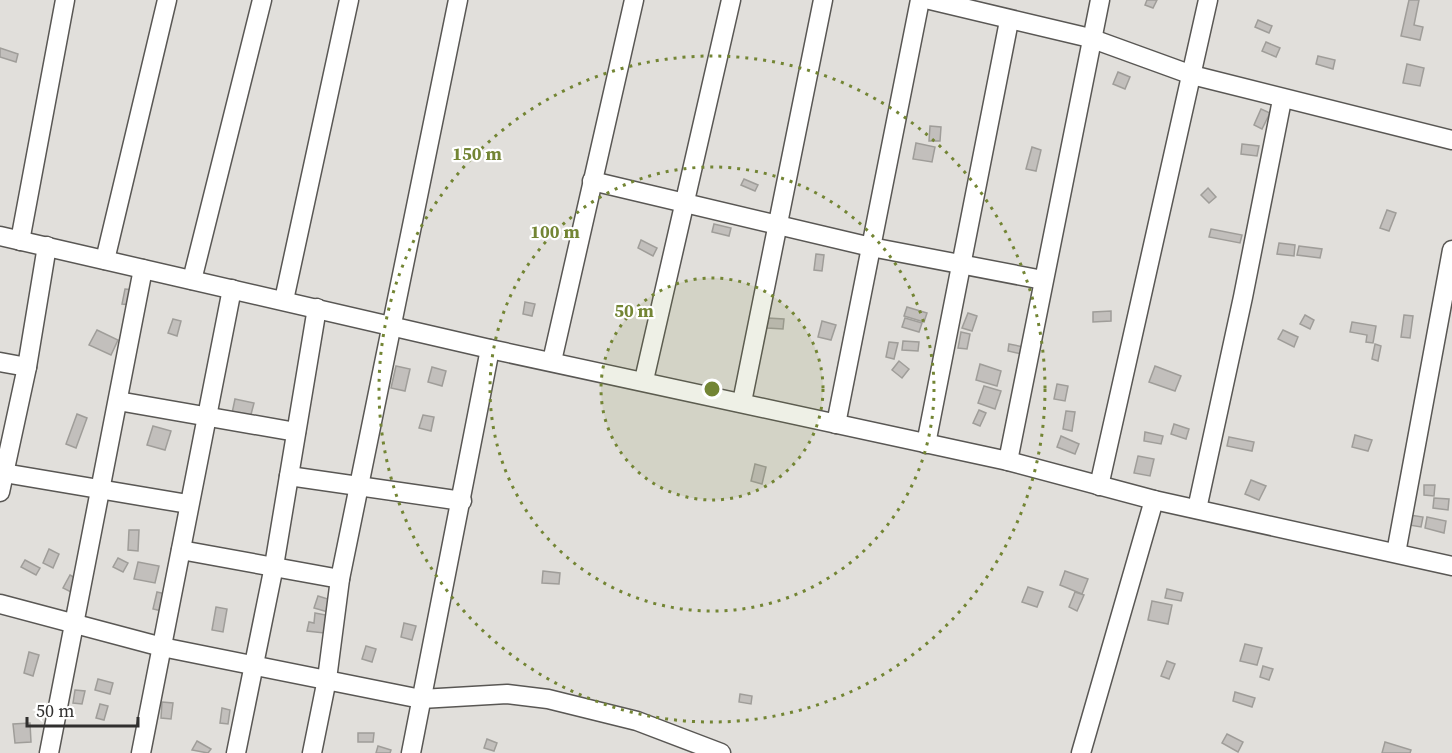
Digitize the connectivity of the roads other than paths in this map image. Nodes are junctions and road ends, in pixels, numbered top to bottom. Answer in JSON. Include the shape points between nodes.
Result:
{"nodes":[{"id":1,"x":65,"y":0,"type":"edge"},
{"id":2,"x":167,"y":0,"type":"edge"},
{"id":3,"x":262,"y":0,"type":"edge"},
{"id":4,"x":349,"y":0,"type":"edge"},
{"id":5,"x":458,"y":0,"type":"edge"},
{"id":6,"x":634,"y":0,"type":"edge"},
{"id":7,"x":731,"y":0,"type":"edge"},
{"id":8,"x":823,"y":0,"type":"edge"},
{"id":9,"x":920,"y":0,"type":"edge"},
{"id":10,"x":930,"y":0,"type":"edge"},
{"id":11,"x":1100,"y":0,"type":"edge"},
{"id":12,"x":1208,"y":0,"type":"edge"},
{"id":13,"x":1009,"y":21,"type":"junction"},
{"id":14,"x":1090,"y":38,"type":"junction"},
{"id":15,"x":1192,"y":75,"type":"junction"},
{"id":16,"x":1282,"y":100,"type":"junction"},
{"id":17,"x":1452,"y":140,"type":"edge"},
{"id":18,"x":591,"y":181,"type":"junction"},
{"id":19,"x":685,"y":202,"type":"junction"},
{"id":20,"x":778,"y":224,"type":"junction"},
{"id":21,"x":0,"y":236,"type":"edge"},
{"id":22,"x":20,"y":241,"type":"junction"},
{"id":23,"x":46,"y":246,"type":"junction"},
{"id":24,"x":871,"y":247,"type":"junction"},
{"id":25,"x":1452,"y":250,"type":"edge"},
{"id":26,"x":105,"y":260,"type":"junction"},
{"id":27,"x":961,"y":265,"type":"junction"},
{"id":28,"x":143,"y":269,"type":"junction"},
{"id":29,"x":192,"y":280,"type":"junction"},
{"id":30,"x":1043,"y":280,"type":"junction"},
{"id":31,"x":232,"y":289,"type":"junction"},
{"id":32,"x":284,"y":300,"type":"junction"},
{"id":33,"x":317,"y":308,"type":"junction"},
{"id":34,"x":392,"y":325,"type":"junction"},
{"id":35,"x":490,"y":349,"type":"junction"},
{"id":36,"x":552,"y":361,"type":"junction"},
{"id":37,"x":0,"y":362,"type":"edge"},
{"id":38,"x":27,"y":367,"type":"junction"},
{"id":39,"x":644,"y":380,"type":"junction"},
{"id":40,"x":118,"y":401,"type":"junction"},
{"id":41,"x":742,"y":402,"type":"junction"},
{"id":42,"x":207,"y":418,"type":"junction"},
{"id":43,"x":836,"y":424,"type":"junction"},
{"id":44,"x":296,"y":432,"type":"junction"},
{"id":45,"x":926,"y":444,"type":"junction"},
{"id":46,"x":1008,"y":461,"type":"junction"},
{"id":47,"x":4,"y":473,"type":"junction"},
{"id":48,"x":289,"y":476,"type":"junction"},
{"id":49,"x":360,"y":486,"type":"junction"},
{"id":50,"x":1099,"y":486,"type":"junction"},
{"id":51,"x":100,"y":488,"type":"junction"},
{"id":52,"x":0,"y":492,"type":"edge"},
{"id":53,"x":1154,"y":500,"type":"junction"},
{"id":54,"x":462,"y":501,"type":"junction"},
{"id":55,"x":188,"y":504,"type":"junction"},
{"id":56,"x":1197,"y":509,"type":"junction"},
{"id":57,"x":181,"y":550,"type":"junction"},
{"id":58,"x":1396,"y":553,"type":"junction"},
{"id":59,"x":274,"y":566,"type":"junction"},
{"id":60,"x":1452,"y":566,"type":"edge"},
{"id":61,"x":340,"y":579,"type":"junction"},
{"id":62,"x":0,"y":604,"type":"edge"},
{"id":63,"x":74,"y":625,"type":"junction"},
{"id":64,"x":162,"y":647,"type":"junction"},
{"id":65,"x":254,"y":664,"type":"junction"},
{"id":66,"x":327,"y":679,"type":"junction"},
{"id":67,"x":421,"y":699,"type":"junction"},
{"id":68,"x":49,"y":753,"type":"edge"},
{"id":69,"x":141,"y":753,"type":"edge"},
{"id":70,"x":236,"y":753,"type":"edge"},
{"id":71,"x":312,"y":753,"type":"edge"},
{"id":72,"x":411,"y":753,"type":"edge"},
{"id":73,"x":721,"y":753,"type":"edge"},
{"id":74,"x":1081,"y":753,"type":"edge"}],
"edges":[{"from":1,"to":22,"type":"street"},
{"from":2,"to":26,"type":"street"},
{"from":3,"to":29,"type":"street"},
{"from":4,"to":32,"type":"street"},
{"from":5,"to":34,"type":"street"},
{"from":6,"to":18,"type":"street"},
{"from":7,"to":19,"type":"street"},
{"from":8,"to":20,"type":"street"},
{"from":9,"to":24,"type":"street"},
{"from":10,"to":13,"type":"street"},
{"from":11,"to":14,"type":"street"},
{"from":12,"to":15,"type":"street"},
{"from":13,"to":14,"type":"street"},
{"from":13,"to":27,"type":"street"},
{"from":14,"to":15,"type":"street"},
{"from":14,"to":30,"type":"street"},
{"from":15,"to":16,"type":"street"},
{"from":15,"to":50,"type":"street"},
{"from":16,"to":17,"type":"street"},
{"from":16,"to":56,"type":"street"},
{"from":18,"to":19,"type":"street"},
{"from":18,"to":36,"type":"street"},
{"from":19,"to":20,"type":"street"},
{"from":19,"to":39,"type":"street"},
{"from":20,"to":24,"type":"street"},
{"from":20,"to":41,"type":"street"},
{"from":21,"to":22,"type":"street"},
{"from":22,"to":23,"type":"street"},
{"from":23,"to":26,"type":"street"},
{"from":23,"to":38,"type":"street"},
{"from":24,"to":27,"type":"street"},
{"from":24,"to":43,"type":"street"},
{"from":25,"to":58,"type":"street"},
{"from":26,"to":28,"type":"street"},
{"from":27,"to":30,"type":"street"},
{"from":27,"to":45,"type":"street"},
{"from":28,"to":29,"type":"street"},
{"from":28,"to":40,"type":"street"},
{"from":29,"to":31,"type":"street"},
{"from":30,"to":46,"type":"street"},
{"from":31,"to":32,"type":"street"},
{"from":31,"to":42,"type":"street"},
{"from":32,"to":33,"type":"street"},
{"from":33,"to":34,"type":"street"},
{"from":33,"to":44,"type":"street"},
{"from":34,"to":35,"type":"street"},
{"from":34,"to":49,"type":"street"},
{"from":35,"to":36,"type":"street"},
{"from":35,"to":54,"type":"street"},
{"from":36,"to":39,"type":"street"},
{"from":37,"to":38,"type":"street"},
{"from":38,"to":47,"type":"street"},
{"from":39,"to":41,"type":"street"},
{"from":40,"to":42,"type":"street"},
{"from":40,"to":51,"type":"street"},
{"from":41,"to":43,"type":"street"},
{"from":42,"to":44,"type":"street"},
{"from":42,"to":55,"type":"street"},
{"from":43,"to":45,"type":"street"},
{"from":44,"to":48,"type":"street"},
{"from":45,"to":46,"type":"street"},
{"from":46,"to":50,"type":"street"},
{"from":47,"to":51,"type":"street"},
{"from":47,"to":52,"type":"street"},
{"from":48,"to":49,"type":"street"},
{"from":48,"to":59,"type":"street"},
{"from":49,"to":54,"type":"street"},
{"from":49,"to":61,"type":"street"},
{"from":50,"to":53,"type":"street"},
{"from":51,"to":55,"type":"street"},
{"from":51,"to":63,"type":"street"},
{"from":53,"to":56,"type":"street"},
{"from":53,"to":74,"type":"street"},
{"from":54,"to":67,"type":"street"},
{"from":55,"to":57,"type":"street"},
{"from":56,"to":58,"type":"street"},
{"from":57,"to":59,"type":"street"},
{"from":57,"to":64,"type":"street"},
{"from":58,"to":60,"type":"street"},
{"from":59,"to":61,"type":"street"},
{"from":59,"to":65,"type":"street"},
{"from":61,"to":66,"type":"street"},
{"from":62,"to":63,"type":"street"},
{"from":63,"to":64,"type":"street"},
{"from":63,"to":68,"type":"street"},
{"from":64,"to":65,"type":"street"},
{"from":64,"to":69,"type":"street"},
{"from":65,"to":66,"type":"street"},
{"from":65,"to":70,"type":"street"},
{"from":66,"to":67,"type":"street"},
{"from":66,"to":71,"type":"street"},
{"from":67,"to":72,"type":"street"},
{"from":67,"to":73,"type":"street","via":[[507,694],[548,699],[637,721]]}]}
